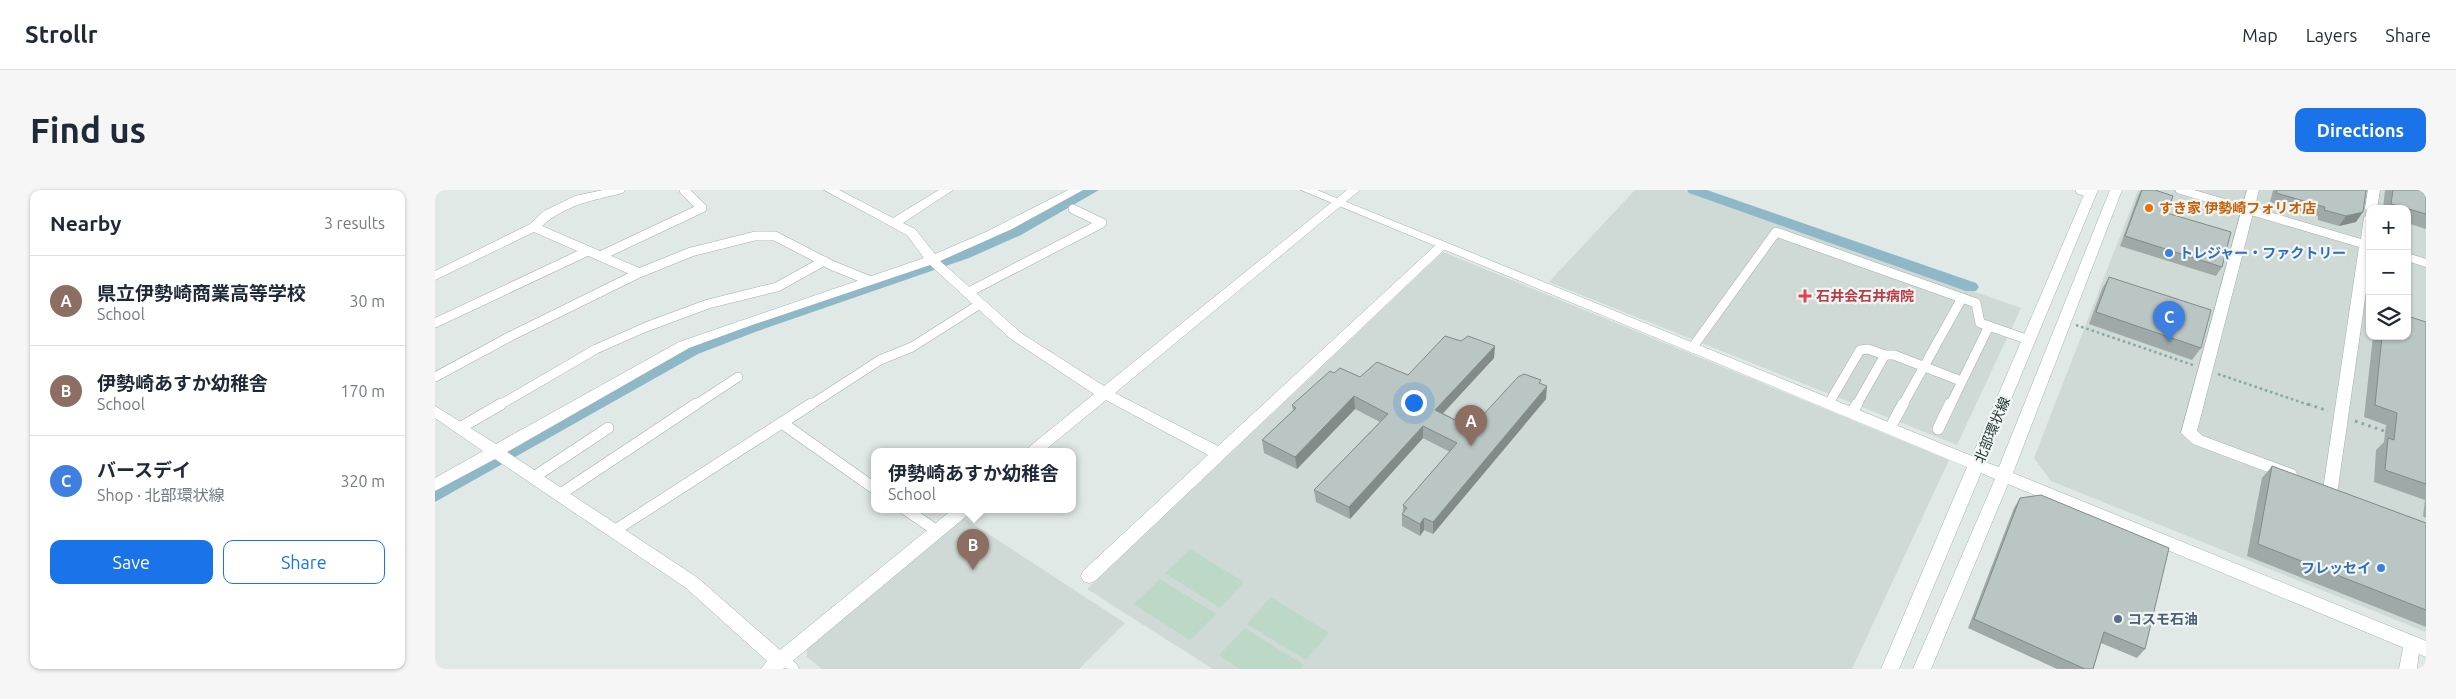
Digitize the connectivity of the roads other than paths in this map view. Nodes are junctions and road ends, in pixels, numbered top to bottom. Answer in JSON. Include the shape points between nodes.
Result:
{"nodes":[{"id":1,"x":619,"y":190,"type":"edge"},
{"id":2,"x":684,"y":190,"type":"edge"},
{"id":3,"x":947,"y":190,"type":"edge"},
{"id":4,"x":1077,"y":190,"type":"edge"},
{"id":5,"x":1307,"y":190,"type":"edge"},
{"id":6,"x":1354,"y":190,"type":"edge"},
{"id":7,"x":2116,"y":190,"type":"edge"},
{"id":8,"x":2181,"y":190,"type":"edge"},
{"id":9,"x":2253,"y":190,"type":"edge"},
{"id":10,"x":2374,"y":190,"type":"edge"},
{"id":11,"x":834,"y":191,"type":"edge"},
{"id":12,"x":2088,"y":191,"type":"edge"},
{"id":13,"x":1338,"y":203,"type":"junction"},
{"id":14,"x":2372,"y":205,"type":"edge"},
{"id":15,"x":1073,"y":209,"type":"dead end"},
{"id":16,"x":2248,"y":210,"type":"junction"},
{"id":17,"x":893,"y":223,"type":"junction"},
{"id":18,"x":535,"y":227,"type":"junction"},
{"id":19,"x":2366,"y":244,"type":"edge"},
{"id":20,"x":1441,"y":246,"type":"junction"},
{"id":21,"x":2367,"y":250,"type":"edge"},
{"id":22,"x":594,"y":253,"type":"junction"},
{"id":23,"x":934,"y":258,"type":"junction"},
{"id":24,"x":2411,"y":258,"type":"edge"},
{"id":25,"x":824,"y":261,"type":"junction"},
{"id":26,"x":2426,"y":263,"type":"edge"},
{"id":27,"x":639,"y":273,"type":"junction"},
{"id":28,"x":435,"y":276,"type":"edge"},
{"id":29,"x":868,"y":280,"type":"junction"},
{"id":30,"x":967,"y":292,"type":"junction"},
{"id":31,"x":1962,"y":298,"type":"junction"},
{"id":32,"x":980,"y":304,"type":"junction"},
{"id":33,"x":435,"y":323,"type":"edge"},
{"id":34,"x":1989,"y":326,"type":"junction"},
{"id":35,"x":2029,"y":340,"type":"junction"},
{"id":36,"x":1692,"y":348,"type":"junction"},
{"id":37,"x":1885,"y":355,"type":"junction"},
{"id":38,"x":1923,"y":366,"type":"junction"},
{"id":39,"x":435,"y":377,"type":"edge"},
{"id":40,"x":738,"y":377,"type":"dead end"},
{"id":41,"x":1961,"y":381,"type":"junction"},
{"id":42,"x":1104,"y":393,"type":"junction"},
{"id":43,"x":1829,"y":403,"type":"junction"},
{"id":44,"x":435,"y":411,"type":"edge"},
{"id":45,"x":1852,"y":413,"type":"junction"},
{"id":46,"x":782,"y":423,"type":"junction"},
{"id":47,"x":460,"y":428,"type":"junction"},
{"id":48,"x":608,"y":428,"type":"dead end"},
{"id":49,"x":1890,"y":428,"type":"junction"},
{"id":50,"x":1938,"y":429,"type":"dead end"},
{"id":51,"x":1038,"y":448,"type":"edge"},
{"id":52,"x":493,"y":451,"type":"junction"},
{"id":53,"x":1219,"y":454,"type":"junction"},
{"id":54,"x":1977,"y":464,"type":"junction"},
{"id":55,"x":2005,"y":476,"type":"junction"},
{"id":56,"x":533,"y":478,"type":"junction"},
{"id":57,"x":435,"y":485,"type":"edge"},
{"id":58,"x":871,"y":486,"type":"edge"},
{"id":59,"x":2331,"y":490,"type":"junction"},
{"id":60,"x":559,"y":495,"type":"junction"},
{"id":61,"x":2349,"y":496,"type":"edge"},
{"id":62,"x":911,"y":513,"type":"edge"},
{"id":63,"x":959,"y":513,"type":"edge"},
{"id":64,"x":614,"y":531,"type":"junction"},
{"id":65,"x":937,"y":531,"type":"junction"},
{"id":66,"x":1089,"y":576,"type":"dead end"},
{"id":67,"x":2418,"y":646,"type":"edge"},
{"id":68,"x":780,"y":666,"type":"edge"},
{"id":69,"x":1890,"y":669,"type":"edge"},
{"id":70,"x":1922,"y":669,"type":"edge"},
{"id":71,"x":2408,"y":669,"type":"edge"}],
"edges":[{"from":1,"to":18,"type":"street","via":[[579,199],[548,214]]},
{"from":2,"to":22,"type":"lane","via":[[702,208]]},
{"from":3,"to":17,"type":"street"},
{"from":4,"to":23,"type":"street","via":[[998,231]]},
{"from":5,"to":13,"type":"street"},
{"from":6,"to":13,"type":"street"},
{"from":7,"to":55,"type":"street","name":"北部環状線"},
{"from":8,"to":16,"type":"street"},
{"from":9,"to":16,"type":"street"},
{"from":10,"to":14,"type":"street"},
{"from":11,"to":17,"type":"street"},
{"from":12,"to":35,"type":"street","name":"北部環状線"},
{"from":13,"to":20,"type":"street"},
{"from":13,"to":42,"type":"street"},
{"from":15,"to":30,"type":"lane","via":[[1102,223]]},
{"from":16,"to":19,"type":"street"},
{"from":16,"to":59,"type":"street","via":[[2189,432],[2198,440]]},
{"from":17,"to":23,"type":"street","via":[[911,232]]},
{"from":18,"to":22,"type":"street"},
{"from":18,"to":28,"type":"street"},
{"from":20,"to":36,"type":"street"},
{"from":20,"to":53,"type":"street"},
{"from":21,"to":59,"type":"street"},
{"from":22,"to":27,"type":"street"},
{"from":22,"to":33,"type":"lane"},
{"from":23,"to":29,"type":"street"},
{"from":23,"to":30,"type":"street","via":[[940,269]]},
{"from":24,"to":26,"type":"street"},
{"from":25,"to":27,"type":"lane","via":[[775,236],[755,236],[691,252]]},
{"from":25,"to":29,"type":"lane"},
{"from":25,"to":47,"type":"lane","via":[[777,287],[709,304],[596,349]]},
{"from":27,"to":39,"type":"lane"},
{"from":29,"to":52,"type":"street","via":[[684,345]]},
{"from":30,"to":32,"type":"street"},
{"from":31,"to":34,"type":"lane","via":[[1975,303],[1980,322]]},
{"from":31,"to":36,"type":"lane","via":[[1776,232]]},
{"from":31,"to":38,"type":"lane","via":[[1928,363]]},
{"from":32,"to":42,"type":"street","via":[[1016,336]]},
{"from":32,"to":46,"type":"lane","via":[[912,347],[880,360]]},
{"from":34,"to":35,"type":"lane"},
{"from":34,"to":41,"type":"lane"},
{"from":35,"to":54,"type":"street","name":"北部環状線"},
{"from":36,"to":43,"type":"street"},
{"from":37,"to":38,"type":"lane","via":[[1894,355]]},
{"from":37,"to":43,"type":"lane","via":[[1868,348],[1860,350]]},
{"from":37,"to":45,"type":"lane"},
{"from":38,"to":41,"type":"lane"},
{"from":38,"to":49,"type":"lane"},
{"from":40,"to":60,"type":"lane"},
{"from":41,"to":50,"type":"lane"},
{"from":42,"to":51,"type":"street"},
{"from":42,"to":53,"type":"street"},
{"from":43,"to":45,"type":"street"},
{"from":44,"to":47,"type":"street"},
{"from":45,"to":49,"type":"street"},
{"from":46,"to":58,"type":"lane"},
{"from":46,"to":64,"type":"lane"},
{"from":47,"to":52,"type":"street"},
{"from":48,"to":56,"type":"lane"},
{"from":49,"to":54,"type":"street"},
{"from":52,"to":56,"type":"street"},
{"from":52,"to":57,"type":"street"},
{"from":53,"to":66,"type":"street"},
{"from":54,"to":55,"type":"street"},
{"from":54,"to":69,"type":"street","name":"北部環状線"},
{"from":55,"to":67,"type":"street"},
{"from":55,"to":70,"type":"street","name":"北部環状線"},
{"from":56,"to":60,"type":"street"},
{"from":59,"to":61,"type":"street"},
{"from":60,"to":64,"type":"street"},
{"from":62,"to":65,"type":"lane"},
{"from":63,"to":65,"type":"street"},
{"from":64,"to":68,"type":"street","via":[[692,583]]},
{"from":65,"to":68,"type":"street"},
{"from":67,"to":71,"type":"street"}]}
